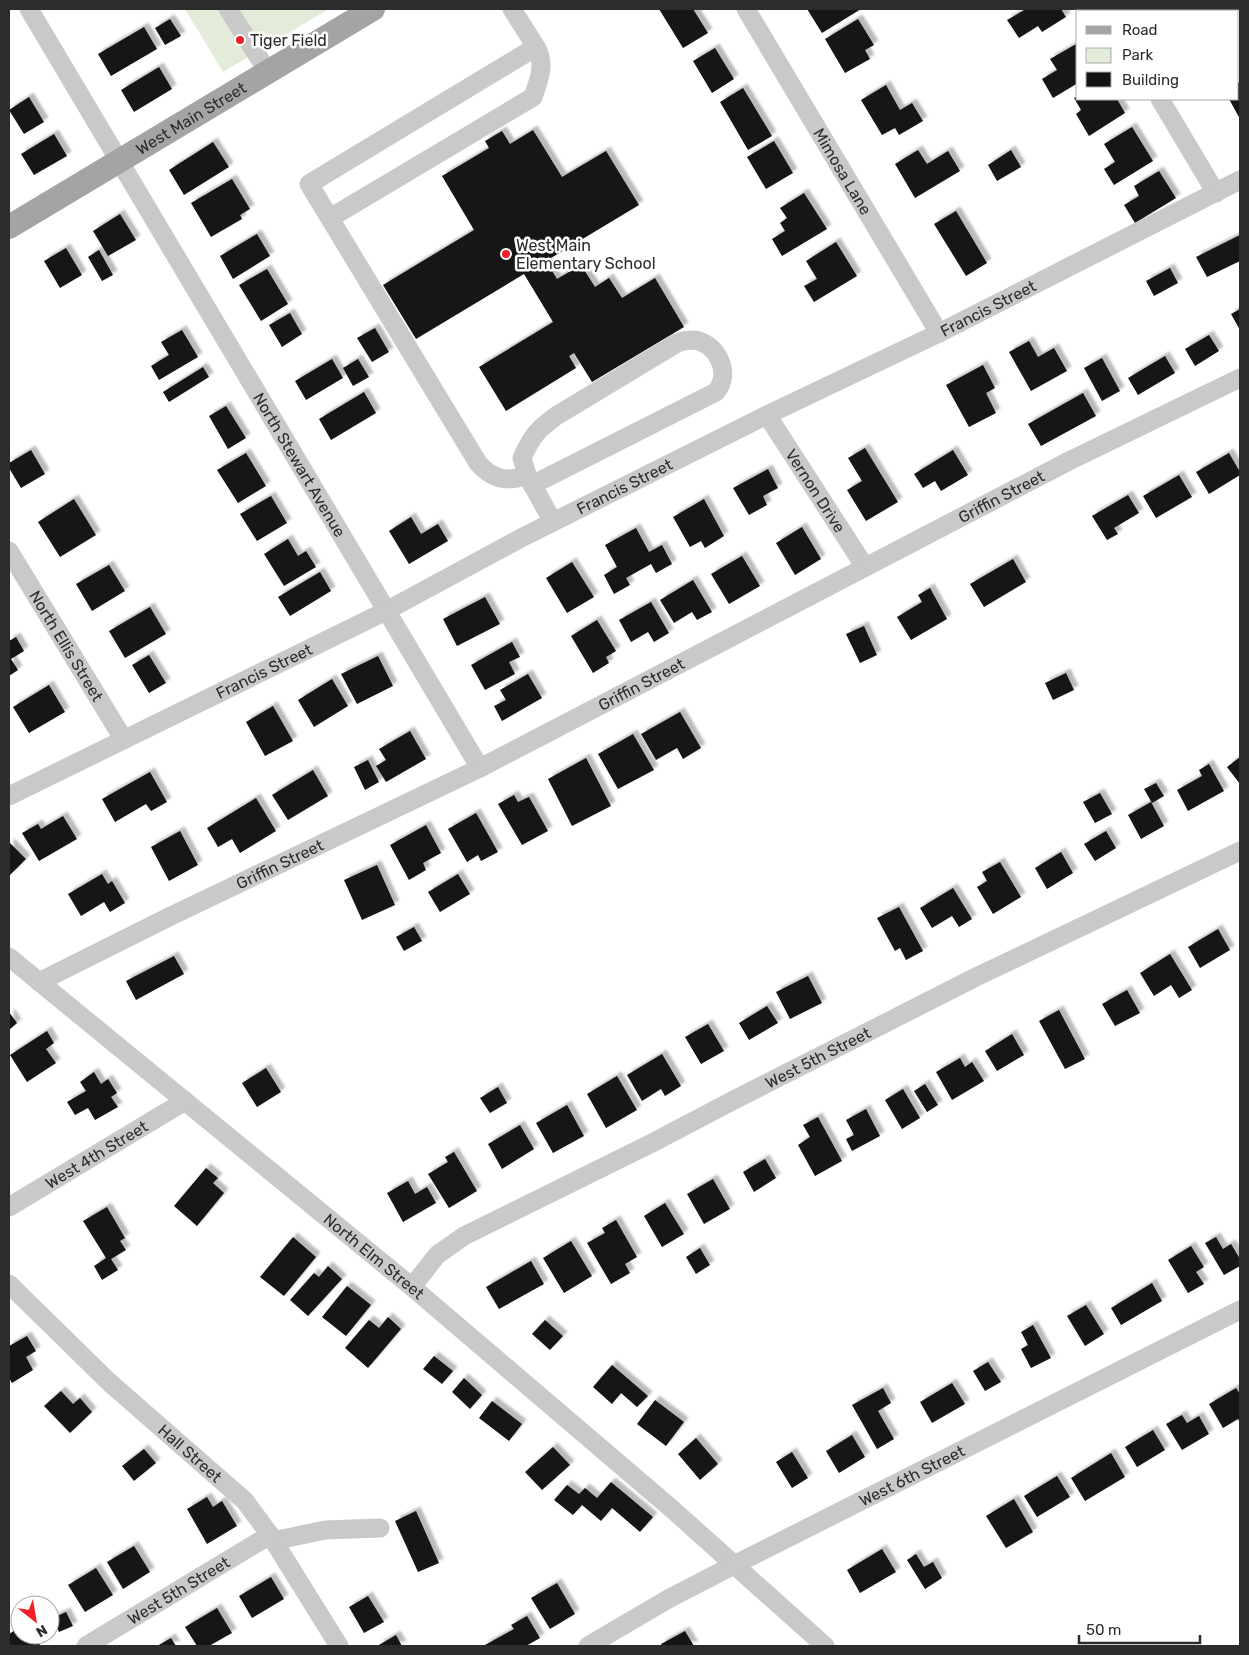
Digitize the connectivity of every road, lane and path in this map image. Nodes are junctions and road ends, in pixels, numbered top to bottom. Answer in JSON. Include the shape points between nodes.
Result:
{"nodes":[{"id":1,"x":29,"y":9,"type":"edge"},
{"id":2,"x":228,"y":9,"type":"edge"},
{"id":3,"x":373,"y":9,"type":"edge"},
{"id":4,"x":512,"y":9,"type":"edge"},
{"id":5,"x":746,"y":9,"type":"edge"},
{"id":6,"x":536,"y":48,"type":"junction"},
{"id":7,"x":268,"y":72,"type":"junction"},
{"id":8,"x":1161,"y":100,"type":"edge"},
{"id":9,"x":119,"y":161,"type":"junction"},
{"id":10,"x":1240,"y":180,"type":"edge"},
{"id":11,"x":1216,"y":192,"type":"junction"},
{"id":12,"x":330,"y":218,"type":"junction"},
{"id":13,"x":9,"y":227,"type":"edge"},
{"id":14,"x":939,"y":333,"type":"junction"},
{"id":15,"x":1240,"y":378,"type":"edge"},
{"id":16,"x":766,"y":416,"type":"junction"},
{"id":17,"x":530,"y":480,"type":"junction"},
{"id":18,"x":553,"y":522,"type":"junction"},
{"id":19,"x":9,"y":551,"type":"edge"},
{"id":20,"x":866,"y":567,"type":"junction"},
{"id":21,"x":386,"y":611,"type":"junction"},
{"id":22,"x":124,"y":740,"type":"junction"},
{"id":23,"x":480,"y":768,"type":"junction"},
{"id":24,"x":9,"y":796,"type":"edge"},
{"id":25,"x":1240,"y":851,"type":"edge"},
{"id":26,"x":9,"y":957,"type":"edge"},
{"id":27,"x":39,"y":982,"type":"junction"},
{"id":28,"x":185,"y":1101,"type":"junction"},
{"id":29,"x":9,"y":1207,"type":"edge"},
{"id":30,"x":9,"y":1284,"type":"edge"},
{"id":31,"x":412,"y":1287,"type":"junction"},
{"id":32,"x":1240,"y":1310,"type":"edge"},
{"id":33,"x":380,"y":1528,"type":"dead end"},
{"id":34,"x":272,"y":1538,"type":"junction"},
{"id":35,"x":734,"y":1564,"type":"junction"},
{"id":36,"x":86,"y":1646,"type":"edge"},
{"id":37,"x":340,"y":1646,"type":"edge"},
{"id":38,"x":588,"y":1646,"type":"edge"},
{"id":39,"x":825,"y":1646,"type":"edge"}],
"edges":[{"from":1,"to":9,"type":"street","name":"North Stewart Avenue"},
{"from":2,"to":7,"type":"street"},
{"from":3,"to":7,"type":"main road","name":"West Main Street"},
{"from":4,"to":6,"type":"street"},
{"from":5,"to":14,"type":"street","name":"Mimosa Lane"},
{"from":6,"to":12,"type":"street","via":[[542,72],[533,97]]},
{"from":6,"to":12,"type":"street","via":[[309,184]]},
{"from":7,"to":9,"type":"main road","name":"West Main Street"},
{"from":8,"to":11,"type":"street"},
{"from":9,"to":13,"type":"main road","name":"West Main Street"},
{"from":9,"to":21,"type":"street","name":"North Stewart Avenue"},
{"from":10,"to":11,"type":"street","name":"Francis Street"},
{"from":11,"to":14,"type":"street","name":"Francis Street"},
{"from":12,"to":17,"type":"street","via":[[478,463],[494,477]]},
{"from":14,"to":16,"type":"street","name":"Francis Street"},
{"from":15,"to":20,"type":"street","name":"Griffin Street","via":[[1069,461]]},
{"from":16,"to":18,"type":"street","name":"Francis Street"},
{"from":16,"to":20,"type":"street","name":"Vernon Drive"},
{"from":17,"to":17,"type":"street","via":[[716,392],[724,380],[719,359],[702,342],[685,340],[556,416],[537,430],[522,458]]},
{"from":17,"to":18,"type":"street"},
{"from":18,"to":21,"type":"street","name":"Francis Street"},
{"from":19,"to":22,"type":"street","name":"North Ellis Street"},
{"from":20,"to":23,"type":"street","name":"Griffin Street"},
{"from":21,"to":22,"type":"street","name":"Francis Street"},
{"from":21,"to":23,"type":"street","name":"North Stewart Avenue"},
{"from":22,"to":24,"type":"street","name":"Francis Street"},
{"from":23,"to":27,"type":"street","name":"Griffin Street"},
{"from":25,"to":31,"type":"street","name":"West 5th Street","via":[[976,977],[464,1236],[437,1255]]},
{"from":26,"to":27,"type":"street","name":"North Elm Street"},
{"from":27,"to":28,"type":"street","name":"North Elm Street"},
{"from":28,"to":29,"type":"street","name":"West 4th Street"},
{"from":28,"to":31,"type":"street","name":"North Elm Street"},
{"from":30,"to":34,"type":"street","name":"Hall Street","via":[[109,1382],[245,1501]]},
{"from":31,"to":35,"type":"street","name":"North Elm Street"},
{"from":32,"to":35,"type":"street","name":"West 6th Street"},
{"from":33,"to":34,"type":"street","name":"West 5th Street","via":[[325,1530]]},
{"from":34,"to":36,"type":"street","name":"West 5th Street"},
{"from":34,"to":37,"type":"street","name":"Hall Street"},
{"from":35,"to":38,"type":"street","name":"West 6th Street"},
{"from":35,"to":39,"type":"street","name":"North Elm Street"}]}
